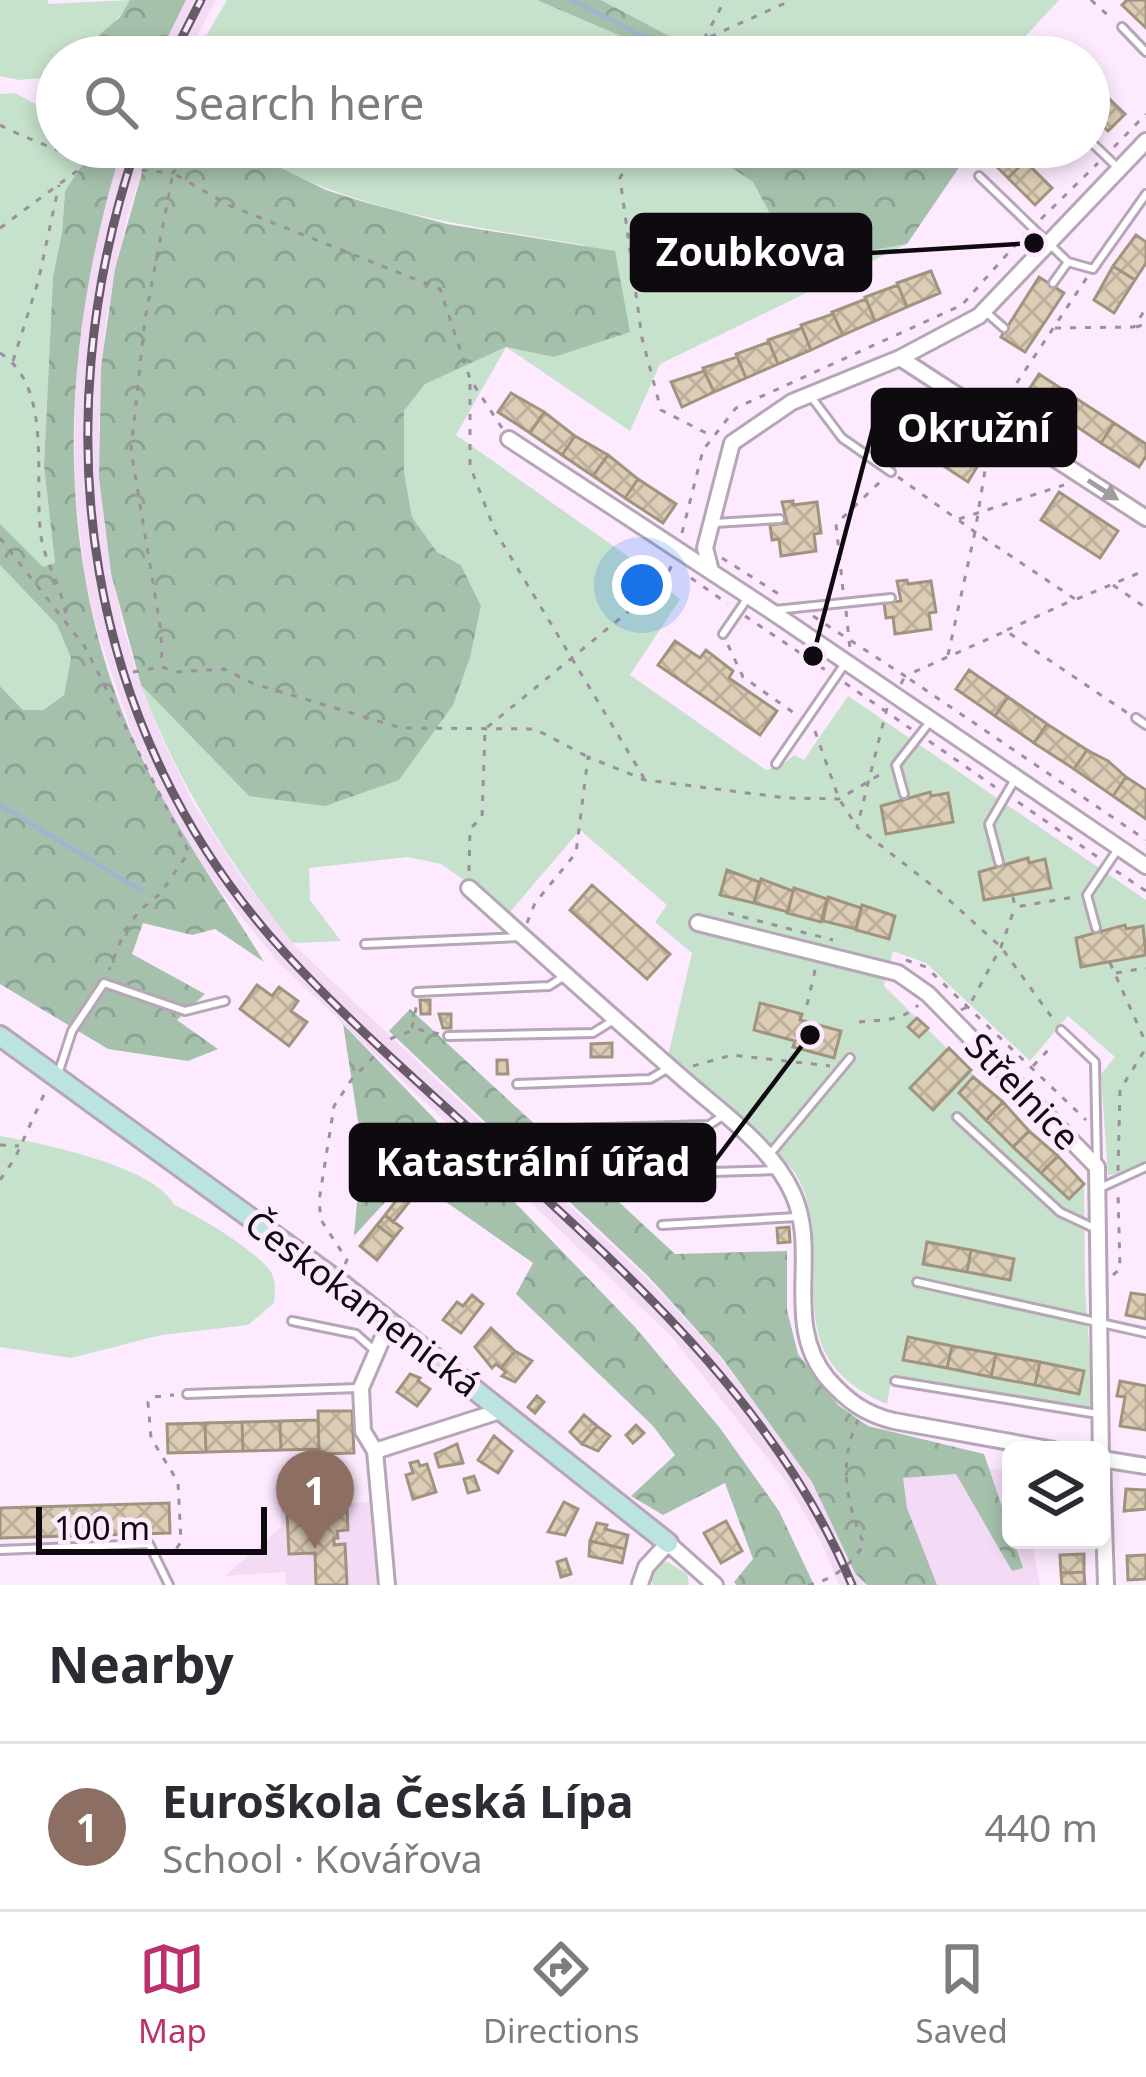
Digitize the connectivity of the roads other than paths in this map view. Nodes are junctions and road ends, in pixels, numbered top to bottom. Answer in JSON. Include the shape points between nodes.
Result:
{"nodes":[{"id":1,"x":1121,"y":27,"type":"road end"},
{"id":2,"x":1146,"y":52,"type":"edge"},
{"id":3,"x":1146,"y":141,"type":"edge"},
{"id":4,"x":1110,"y":160,"type":"edge"},
{"id":5,"x":1119,"y":169,"type":"junction"},
{"id":6,"x":979,"y":176,"type":"dead end"},
{"id":7,"x":1146,"y":194,"type":"edge"},
{"id":8,"x":1047,"y":244,"type":"junction"},
{"id":9,"x":1068,"y":262,"type":"junction"},
{"id":10,"x":1053,"y":284,"type":"dead end"},
{"id":11,"x":984,"y":311,"type":"junction"},
{"id":12,"x":1004,"y":328,"type":"dead end"},
{"id":13,"x":899,"y":358,"type":"junction"},
{"id":14,"x":810,"y":395,"type":"junction"},
{"id":15,"x":509,"y":439,"type":"road end"},
{"id":16,"x":891,"y":472,"type":"road end"},
{"id":17,"x":1146,"y":518,"type":"edge"},
{"id":18,"x":780,"y":519,"type":"dead end"},
{"id":19,"x":711,"y":524,"type":"junction"},
{"id":20,"x":711,"y":571,"type":"junction"},
{"id":21,"x":749,"y":596,"type":"junction"},
{"id":22,"x":891,"y":598,"type":"dead end"},
{"id":23,"x":771,"y":611,"type":"junction"},
{"id":24,"x":723,"y":634,"type":"dead end"},
{"id":25,"x":846,"y":662,"type":"junction"},
{"id":26,"x":1136,"y":718,"type":"road end"},
{"id":27,"x":931,"y":720,"type":"junction"},
{"id":28,"x":1146,"y":725,"type":"edge"},
{"id":29,"x":776,"y":764,"type":"dead end"},
{"id":30,"x":1016,"y":778,"type":"junction"},
{"id":31,"x":904,"y":794,"type":"dead end"},
{"id":32,"x":1118,"y":849,"type":"junction"},
{"id":33,"x":999,"y":862,"type":"dead end"},
{"id":34,"x":1146,"y":866,"type":"edge"},
{"id":35,"x":469,"y":888,"type":"road end"},
{"id":36,"x":698,"y":923,"type":"dead end"},
{"id":37,"x":1096,"y":928,"type":"dead end"},
{"id":38,"x":523,"y":937,"type":"junction"},
{"id":39,"x":365,"y":944,"type":"dead end"},
{"id":40,"x":566,"y":975,"type":"junction"},
{"id":41,"x":417,"y":992,"type":"road end"},
{"id":42,"x":226,"y":1001,"type":"dead end"},
{"id":43,"x":615,"y":1019,"type":"junction"},
{"id":44,"x":1061,"y":1030,"type":"road end"},
{"id":45,"x":0,"y":1036,"type":"edge"},
{"id":46,"x":448,"y":1036,"type":"road end"},
{"id":47,"x":847,"y":1061,"type":"road end"},
{"id":48,"x":670,"y":1067,"type":"junction"},
{"id":49,"x":58,"y":1075,"type":"junction"},
{"id":50,"x":517,"y":1084,"type":"dead end"},
{"id":51,"x":724,"y":1115,"type":"junction"},
{"id":52,"x":957,"y":1117,"type":"dead end"},
{"id":53,"x":569,"y":1129,"type":"dead end"},
{"id":54,"x":768,"y":1156,"type":"junction"},
{"id":55,"x":1097,"y":1167,"type":"junction"},
{"id":56,"x":1146,"y":1167,"type":"edge"},
{"id":57,"x":778,"y":1170,"type":"junction"},
{"id":58,"x":606,"y":1175,"type":"dead end"},
{"id":59,"x":1097,"y":1189,"type":"junction"},
{"id":60,"x":799,"y":1217,"type":"junction"},
{"id":61,"x":662,"y":1225,"type":"dead end"},
{"id":62,"x":1097,"y":1229,"type":"junction"},
{"id":63,"x":917,"y":1282,"type":"dead end"},
{"id":64,"x":292,"y":1321,"type":"dead end"},
{"id":65,"x":389,"y":1323,"type":"junction"},
{"id":66,"x":1100,"y":1323,"type":"junction"},
{"id":67,"x":1146,"y":1333,"type":"edge"},
{"id":68,"x":375,"y":1352,"type":"junction"},
{"id":69,"x":895,"y":1381,"type":"dead end"},
{"id":70,"x":361,"y":1388,"type":"junction"},
{"id":71,"x":188,"y":1394,"type":"road end"},
{"id":72,"x":503,"y":1410,"type":"junction"},
{"id":73,"x":1102,"y":1415,"type":"junction"},
{"id":74,"x":1004,"y":1441,"type":"edge"},
{"id":75,"x":1101,"y":1441,"type":"edge"},
{"id":76,"x":375,"y":1451,"type":"junction"},
{"id":77,"x":1110,"y":1460,"type":"edge"},
{"id":78,"x":1146,"y":1466,"type":"edge"},
{"id":79,"x":668,"y":1543,"type":"junction"},
{"id":80,"x":1105,"y":1549,"type":"edge"},
{"id":81,"x":0,"y":1550,"type":"edge"},
{"id":82,"x":711,"y":1583,"type":"edge"},
{"id":83,"x":638,"y":1584,"type":"edge"},
{"id":84,"x":169,"y":1585,"type":"edge"},
{"id":85,"x":387,"y":1585,"type":"edge"},
{"id":86,"x":1106,"y":1585,"type":"edge"}],
"edges":[{"from":1,"to":2,"type":"lane"},
{"from":3,"to":5,"type":"street"},
{"from":4,"to":5,"type":"lane"},
{"from":5,"to":8,"type":"street"},
{"from":6,"to":8,"type":"lane"},
{"from":7,"to":9,"type":"lane","via":[[1093,269]]},
{"from":8,"to":9,"type":"lane"},
{"from":8,"to":11,"type":"street"},
{"from":9,"to":10,"type":"lane"},
{"from":11,"to":12,"type":"lane"},
{"from":11,"to":13,"type":"street"},
{"from":13,"to":14,"type":"street"},
{"from":13,"to":17,"type":"street","one_way":true},
{"from":14,"to":16,"type":"lane","via":[[842,438]]},
{"from":14,"to":19,"type":"street","via":[[732,443]]},
{"from":15,"to":20,"type":"street"},
{"from":18,"to":19,"type":"lane"},
{"from":19,"to":20,"type":"street"},
{"from":20,"to":21,"type":"street"},
{"from":21,"to":23,"type":"street"},
{"from":21,"to":24,"type":"lane"},
{"from":22,"to":23,"type":"lane"},
{"from":23,"to":25,"type":"street"},
{"from":25,"to":27,"type":"street"},
{"from":25,"to":29,"type":"lane"},
{"from":26,"to":28,"type":"lane"},
{"from":27,"to":30,"type":"street"},
{"from":27,"to":31,"type":"lane","via":[[896,765]]},
{"from":30,"to":32,"type":"street"},
{"from":30,"to":33,"type":"lane","via":[[989,824]]},
{"from":32,"to":34,"type":"street"},
{"from":32,"to":37,"type":"lane","via":[[1087,895]]},
{"from":35,"to":38,"type":"street"},
{"from":36,"to":55,"type":"street","name":"Střelnice","via":[[898,973]]},
{"from":38,"to":39,"type":"lane"},
{"from":38,"to":40,"type":"street"},
{"from":40,"to":41,"type":"lane","via":[[549,986]]},
{"from":40,"to":43,"type":"street"},
{"from":42,"to":49,"type":"lane","via":[[185,1011],[104,983],[72,1031]]},
{"from":43,"to":46,"type":"lane","via":[[593,1033]]},
{"from":43,"to":48,"type":"street"},
{"from":44,"to":55,"type":"lane","via":[[1095,1062]]},
{"from":45,"to":49,"type":"street","name":"Českokamenická"},
{"from":47,"to":54,"type":"lane"},
{"from":48,"to":50,"type":"lane","via":[[650,1079]]},
{"from":48,"to":51,"type":"street"},
{"from":49,"to":65,"type":"street","name":"Českokamenická"},
{"from":51,"to":53,"type":"lane","via":[[709,1125]]},
{"from":51,"to":54,"type":"street"},
{"from":52,"to":62,"type":"lane","via":[[1060,1212]]},
{"from":54,"to":57,"type":"street"},
{"from":55,"to":59,"type":"street","name":"Střelnice"},
{"from":56,"to":59,"type":"lane"},
{"from":57,"to":58,"type":"lane"},
{"from":57,"to":60,"type":"street"},
{"from":59,"to":62,"type":"street","name":"Střelnice"},
{"from":60,"to":61,"type":"lane"},
{"from":60,"to":74,"type":"street","via":[[812,1359],[844,1398],[894,1421]]},
{"from":62,"to":66,"type":"street","name":"Střelnice"},
{"from":63,"to":66,"type":"lane"},
{"from":64,"to":68,"type":"lane","via":[[356,1334]]},
{"from":65,"to":68,"type":"street"},
{"from":65,"to":72,"type":"street","name":"Českokamenická"},
{"from":66,"to":67,"type":"lane"},
{"from":66,"to":73,"type":"street","name":"Střelnice"},
{"from":68,"to":70,"type":"street"},
{"from":69,"to":73,"type":"lane"},
{"from":70,"to":71,"type":"lane"},
{"from":70,"to":76,"type":"street","via":[[363,1431]]},
{"from":72,"to":76,"type":"street"},
{"from":72,"to":79,"type":"street","name":"Českokamenická"},
{"from":73,"to":75,"type":"street","name":"Střelnice"},
{"from":76,"to":85,"type":"street"},
{"from":77,"to":78,"type":"street"},
{"from":79,"to":82,"type":"street","name":"Českokamenická"},
{"from":79,"to":83,"type":"street"},
{"from":80,"to":86,"type":"street","name":"Střelnice"},
{"from":81,"to":84,"type":"lane","via":[[149,1544]]}]}
